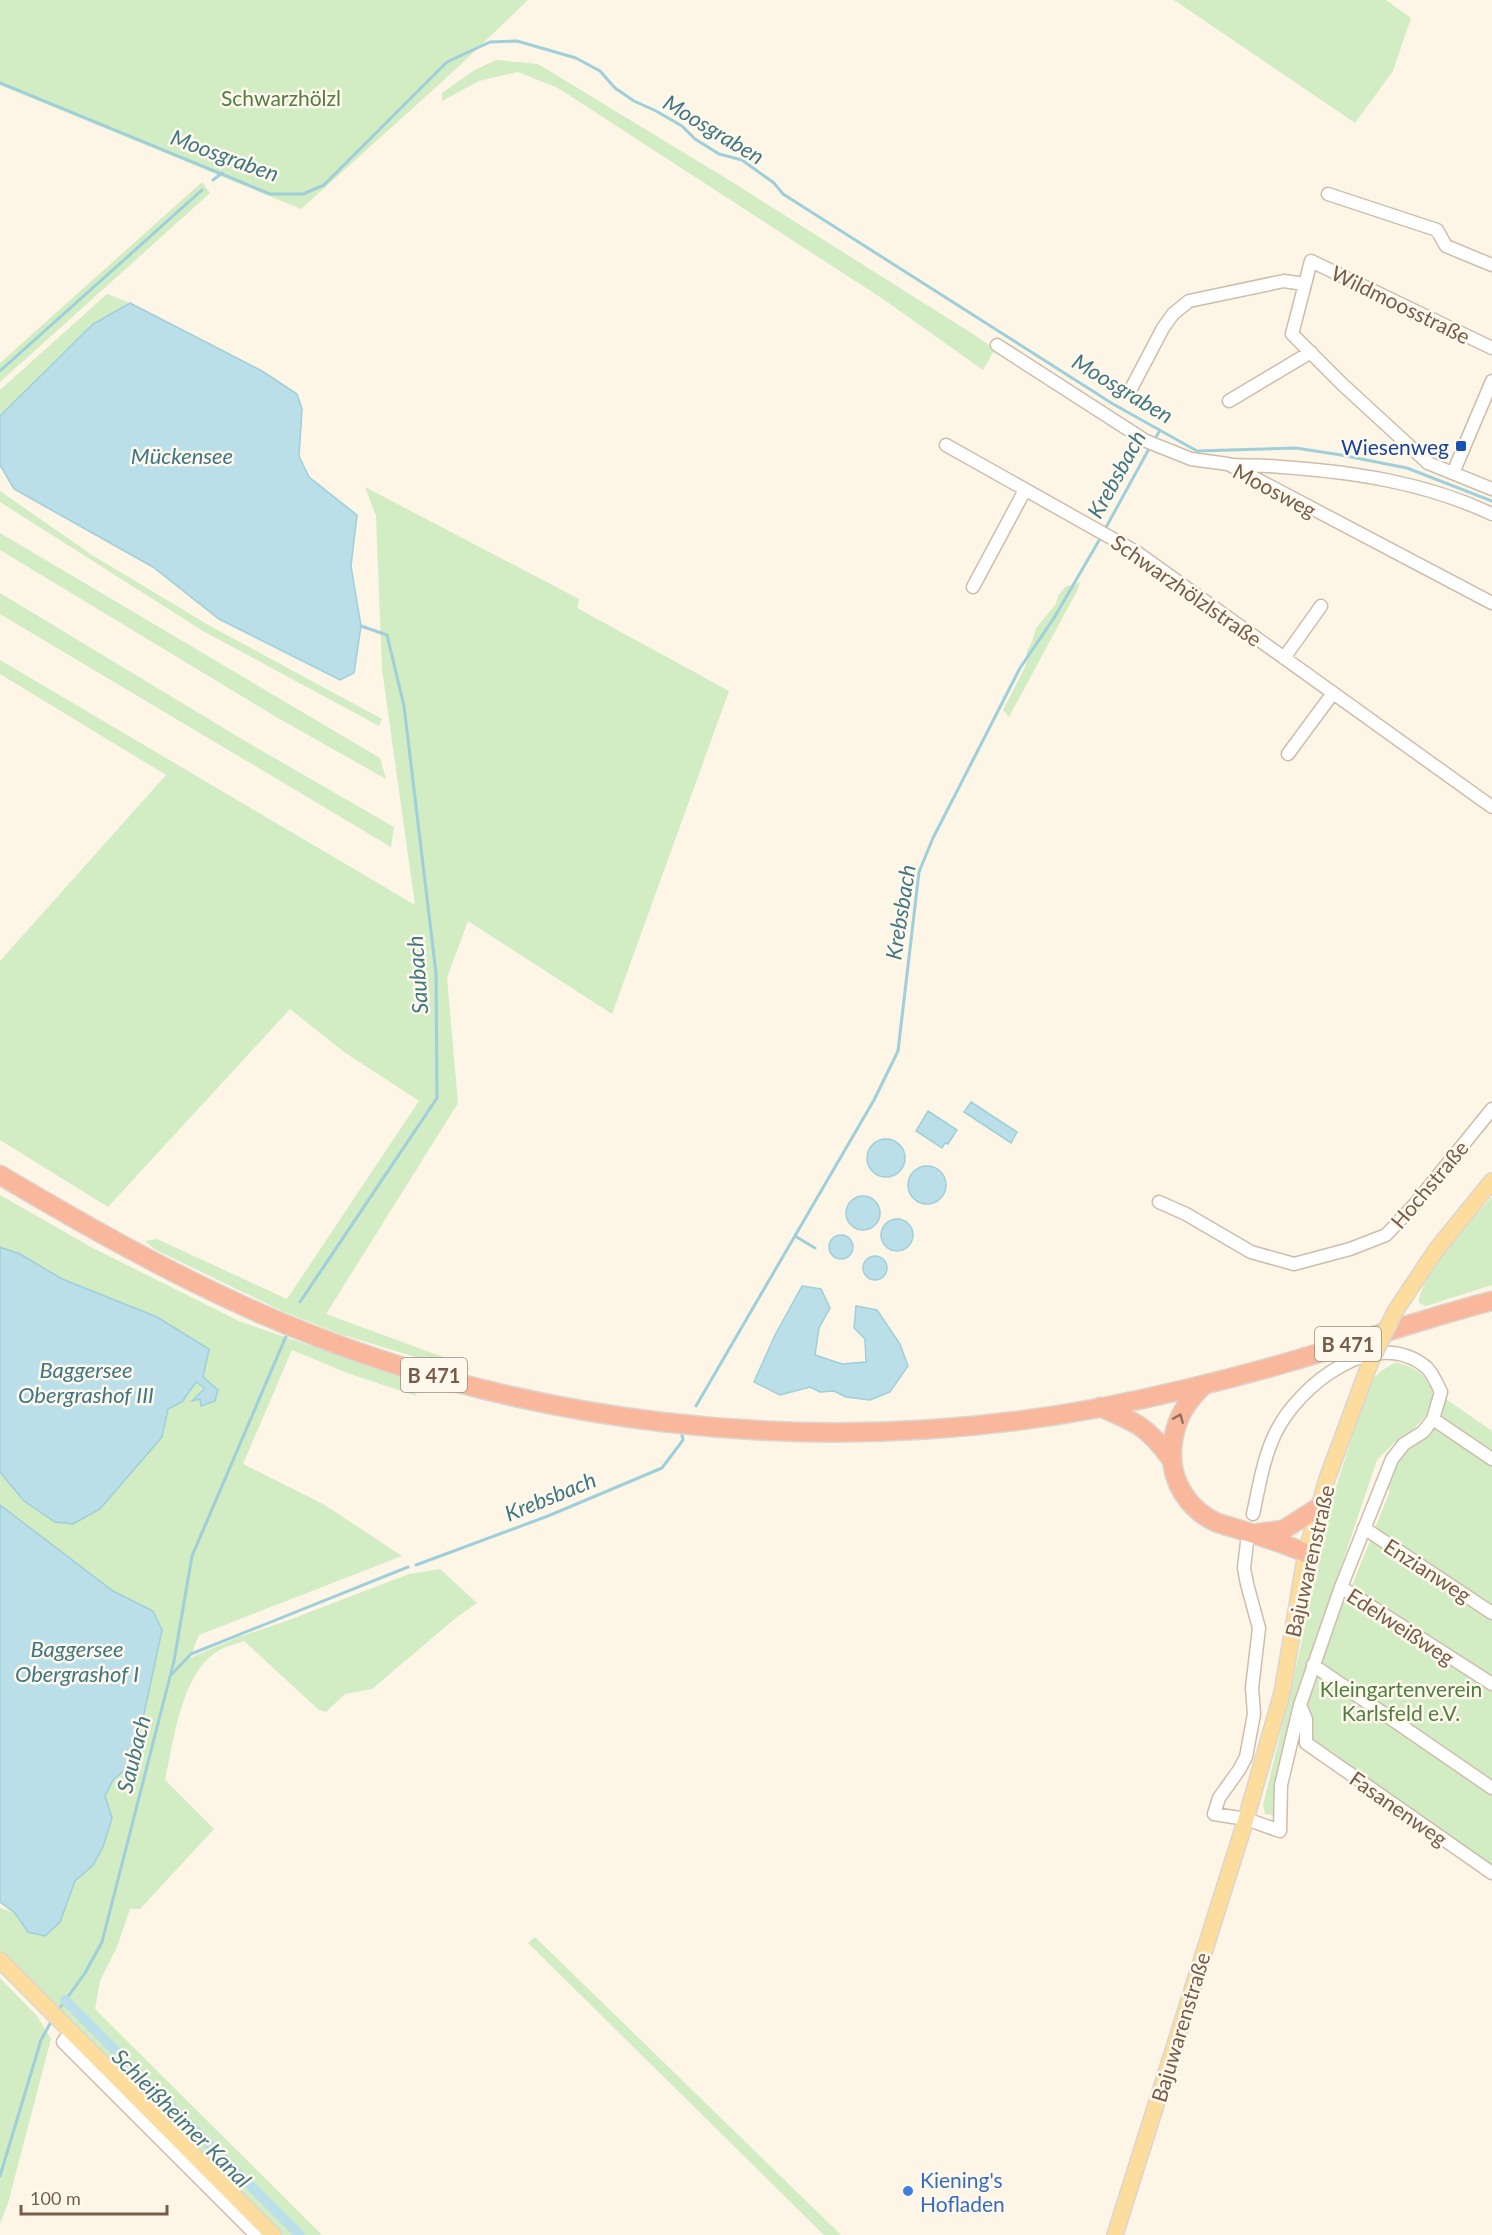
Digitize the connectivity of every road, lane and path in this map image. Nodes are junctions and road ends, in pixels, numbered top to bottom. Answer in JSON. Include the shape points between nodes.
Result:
{"nodes":[{"id":1,"x":1328,"y":194,"type":"dead end"},
{"id":2,"x":1492,"y":265,"type":"edge"},
{"id":3,"x":1304,"y":284,"type":"junction"},
{"id":4,"x":997,"y":345,"type":"dead end"},
{"id":5,"x":1492,"y":348,"type":"edge"},
{"id":6,"x":1311,"y":352,"type":"junction"},
{"id":7,"x":1492,"y":381,"type":"edge"},
{"id":8,"x":1132,"y":387,"type":"dead end"},
{"id":9,"x":1228,"y":402,"type":"dead end"},
{"id":10,"x":946,"y":445,"type":"dead end"},
{"id":11,"x":1228,"y":464,"type":"junction"},
{"id":12,"x":1261,"y":466,"type":"junction"},
{"id":13,"x":1454,"y":473,"type":"junction"},
{"id":14,"x":1258,"y":480,"type":"junction"},
{"id":15,"x":1492,"y":489,"type":"edge"},
{"id":16,"x":1025,"y":490,"type":"junction"},
{"id":17,"x":1492,"y":514,"type":"edge"},
{"id":18,"x":973,"y":587,"type":"dead end"},
{"id":19,"x":1492,"y":603,"type":"edge"},
{"id":20,"x":1321,"y":606,"type":"dead end"},
{"id":21,"x":1284,"y":658,"type":"junction"},
{"id":22,"x":1333,"y":693,"type":"junction"},
{"id":23,"x":1288,"y":754,"type":"dead end"},
{"id":24,"x":1492,"y":807,"type":"edge"},
{"id":25,"x":1492,"y":1109,"type":"edge"},
{"id":26,"x":0,"y":1175,"type":"edge"},
{"id":27,"x":1492,"y":1181,"type":"edge"},
{"id":28,"x":1160,"y":1202,"type":"dead end"},
{"id":29,"x":1492,"y":1301,"type":"edge"},
{"id":30,"x":1204,"y":1385,"type":"junction"},
{"id":31,"x":1100,"y":1407,"type":"junction"},
{"id":32,"x":1433,"y":1419,"type":"junction"},
{"id":33,"x":1171,"y":1459,"type":"junction"},
{"id":34,"x":1492,"y":1459,"type":"edge"},
{"id":35,"x":1319,"y":1507,"type":"junction"},
{"id":36,"x":1253,"y":1514,"type":"dead end"},
{"id":37,"x":1364,"y":1528,"type":"junction"},
{"id":38,"x":1250,"y":1538,"type":"junction"},
{"id":39,"x":1306,"y":1553,"type":"junction"},
{"id":40,"x":1341,"y":1587,"type":"junction"},
{"id":41,"x":1492,"y":1613,"type":"edge"},
{"id":42,"x":1313,"y":1665,"type":"junction"},
{"id":43,"x":1492,"y":1684,"type":"edge"},
{"id":44,"x":1300,"y":1705,"type":"junction"},
{"id":45,"x":1492,"y":1788,"type":"edge"},
{"id":46,"x":1246,"y":1819,"type":"junction"},
{"id":47,"x":1492,"y":1873,"type":"edge"},
{"id":48,"x":0,"y":1960,"type":"edge"},
{"id":49,"x":67,"y":2028,"type":"junction"},
{"id":50,"x":256,"y":2235,"type":"edge"},
{"id":51,"x":273,"y":2235,"type":"edge"},
{"id":52,"x":1115,"y":2235,"type":"edge"}],
"edges":[{"from":1,"to":2,"type":"street","via":[[1437,231],[1446,246]]},
{"from":3,"to":5,"type":"street","name":"Wildmoosstraße","via":[[1311,261]]},
{"from":3,"to":6,"type":"street","via":[[1292,334]]},
{"from":3,"to":8,"type":"street","via":[[1284,281],[1189,301],[1163,328]]},
{"from":4,"to":11,"type":"street","name":"Moosweg","via":[[1152,444],[1191,459]]},
{"from":6,"to":9,"type":"street"},
{"from":6,"to":13,"type":"street","via":[[1428,463]]},
{"from":7,"to":13,"type":"street"},
{"from":10,"to":16,"type":"street","name":"Schwarzhölzlstraße"},
{"from":11,"to":12,"type":"street"},
{"from":11,"to":14,"type":"street","name":"Moosweg"},
{"from":12,"to":14,"type":"street"},
{"from":12,"to":17,"type":"street","via":[[1387,479]]},
{"from":13,"to":15,"type":"street"},
{"from":14,"to":19,"type":"street","name":"Moosweg"},
{"from":16,"to":18,"type":"street"},
{"from":16,"to":21,"type":"street","name":"Schwarzhölzlstraße","via":[[1143,556]]},
{"from":20,"to":21,"type":"street","name":"Schwarzhölzlstraße"},
{"from":21,"to":22,"type":"street","name":"Schwarzhölzlstraße"},
{"from":22,"to":23,"type":"street"},
{"from":22,"to":24,"type":"street","name":"Schwarzhölzlstraße"},
{"from":25,"to":28,"type":"street","name":"Hochstraße","via":[[1386,1235],[1340,1252],[1293,1264],[1251,1252]]},
{"from":26,"to":31,"type":"highway","number":"B 471","via":[[169,1270],[251,1309],[341,1345],[448,1380],[578,1410],[684,1424],[848,1432],[986,1424]]},
{"from":27,"to":35,"type":"main road","name":"Bajuwarenstraße","bridge":true,"via":[[1436,1250],[1396,1311],[1370,1363]]},
{"from":29,"to":30,"type":"highway","number":"B 471"},
{"from":30,"to":31,"type":"highway","number":"B 471"},
{"from":33,"to":30,"type":"highway","one_way":true,"via":[[1182,1411]]},
{"from":31,"to":33,"type":"highway","via":[[1146,1429]]},
{"from":32,"to":34,"type":"street"},
{"from":32,"to":36,"type":"street","via":[[1441,1392],[1429,1370],[1411,1357],[1383,1352],[1347,1362],[1319,1380],[1292,1407],[1275,1433]]},
{"from":32,"to":37,"type":"street","name":"Bajuwarenstraße","via":[[1392,1459]]},
{"from":33,"to":38,"type":"highway","via":[[1174,1478],[1191,1505]]},
{"from":35,"to":38,"type":"highway","via":[[1284,1530]]},
{"from":35,"to":39,"type":"main road","name":"Bajuwarenstraße"},
{"from":37,"to":40,"type":"street","name":"Bajuwarenstraße"},
{"from":37,"to":41,"type":"street","name":"Enzianweg"},
{"from":38,"to":39,"type":"highway"},
{"from":38,"to":46,"type":"street","via":[[1244,1568],[1259,1628],[1252,1688],[1254,1714],[1246,1757],[1219,1798],[1214,1814]]},
{"from":39,"to":46,"type":"main road","name":"Bajuwarenstraße","via":[[1282,1693]]},
{"from":40,"to":42,"type":"street","name":"Bajuwarenstraße"},
{"from":40,"to":43,"type":"street","name":"Edelweißweg"},
{"from":42,"to":44,"type":"street","name":"Bajuwarenstraße"},
{"from":42,"to":45,"type":"street"},
{"from":44,"to":46,"type":"street","name":"Bajuwarenstraße","via":[[1281,1785],[1280,1831]]},
{"from":44,"to":47,"type":"street","name":"Fasanenweg","via":[[1306,1719],[1306,1743]]},
{"from":46,"to":52,"type":"main road","name":"Bajuwarenstraße"},
{"from":48,"to":49,"type":"main road"},
{"from":49,"to":50,"type":"street","via":[[63,2042]]},
{"from":49,"to":51,"type":"main road"}]}
